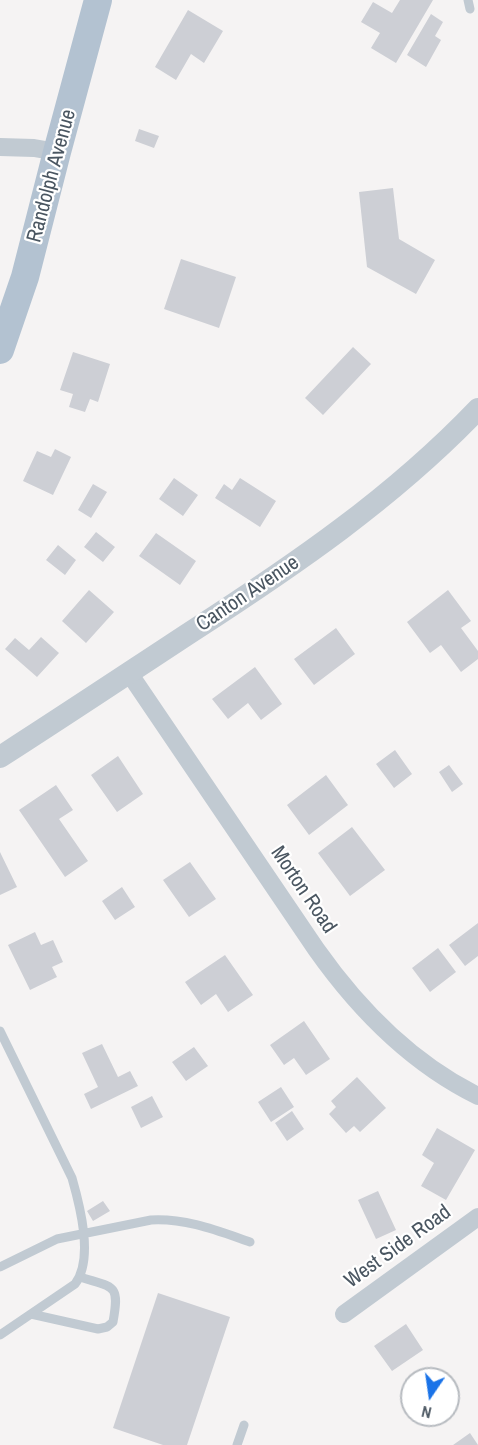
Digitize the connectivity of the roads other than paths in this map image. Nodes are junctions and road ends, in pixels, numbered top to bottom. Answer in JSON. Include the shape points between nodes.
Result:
{"nodes":[{"id":1,"x":98,"y":0,"type":"edge"},
{"id":2,"x":0,"y":147,"type":"edge"},
{"id":3,"x":57,"y":153,"type":"junction"},
{"id":4,"x":0,"y":350,"type":"edge"},
{"id":5,"x":478,"y":409,"type":"edge"},
{"id":6,"x":129,"y":673,"type":"junction"},
{"id":7,"x":0,"y":757,"type":"edge"},
{"id":8,"x":0,"y":1031,"type":"edge"},
{"id":9,"x":478,"y":1096,"type":"edge"},
{"id":10,"x":478,"y":1218,"type":"edge"},
{"id":11,"x":82,"y":1233,"type":"junction"},
{"id":12,"x":250,"y":1242,"type":"dead end"},
{"id":13,"x":0,"y":1267,"type":"edge"},
{"id":14,"x":80,"y":1277,"type":"junction"},
{"id":15,"x":31,"y":1314,"type":"junction"},
{"id":16,"x":344,"y":1314,"type":"dead end"},
{"id":17,"x":0,"y":1335,"type":"edge"},
{"id":18,"x":244,"y":1425,"type":"dead end"},
{"id":19,"x":237,"y":1445,"type":"edge"}],
"edges":[{"from":1,"to":3,"type":"main road","name":"Randolph Avenue"},
{"from":2,"to":3,"type":"street"},
{"from":3,"to":4,"type":"main road","name":"Randolph Avenue","via":[[25,277]]},
{"from":5,"to":6,"type":"street","name":"Canton Avenue","via":[[349,525]]},
{"from":6,"to":7,"type":"street","name":"Canton Avenue"},
{"from":6,"to":9,"type":"street","name":"Morton Road","via":[[341,983],[402,1047],[438,1074]]},
{"from":8,"to":11,"type":"lane","via":[[72,1178]]},
{"from":10,"to":16,"type":"street","name":"West Side Road"},
{"from":11,"to":12,"type":"lane","via":[[164,1219],[191,1223]]},
{"from":11,"to":13,"type":"lane","via":[[57,1239]]},
{"from":11,"to":14,"type":"lane","via":[[84,1261]]},
{"from":14,"to":15,"type":"lane","via":[[69,1290]]},
{"from":14,"to":15,"type":"lane","via":[[112,1288],[117,1301],[114,1322],[98,1329]]},
{"from":15,"to":17,"type":"lane"},
{"from":18,"to":19,"type":"lane"}]}
